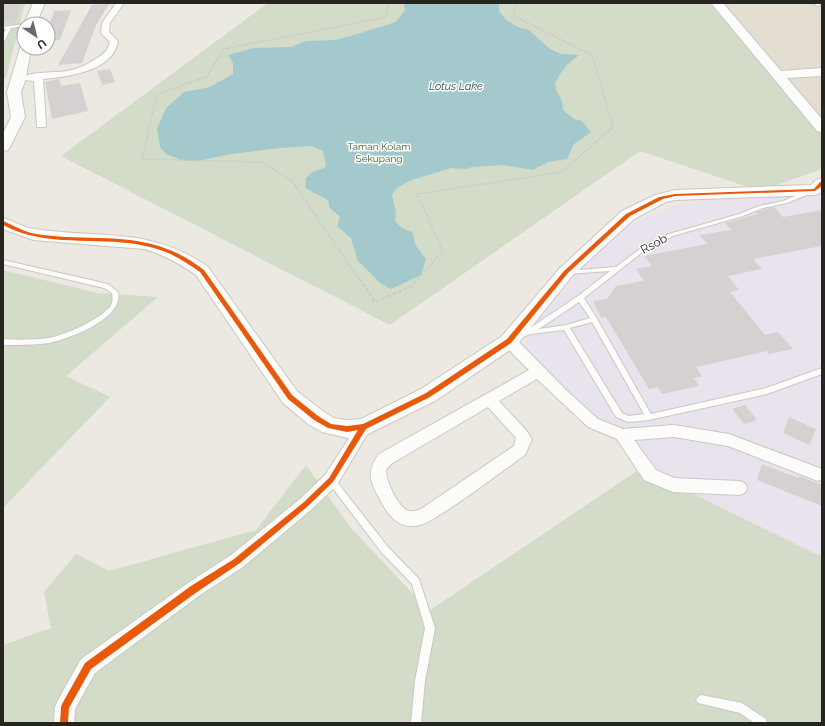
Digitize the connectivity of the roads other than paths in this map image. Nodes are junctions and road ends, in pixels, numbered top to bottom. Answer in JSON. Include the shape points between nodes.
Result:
{"nodes":[{"id":1,"x":39,"y":3,"type":"edge"},
{"id":2,"x":120,"y":3,"type":"edge"},
{"id":3,"x":717,"y":3,"type":"edge"},
{"id":4,"x":33,"y":16,"type":"edge"},
{"id":5,"x":16,"y":26,"type":"edge"},
{"id":6,"x":9,"y":27,"type":"junction"},
{"id":7,"x":3,"y":28,"type":"edge"},
{"id":8,"x":3,"y":40,"type":"edge"},
{"id":9,"x":25,"y":56,"type":"edge"},
{"id":10,"x":822,"y":72,"type":"edge"},
{"id":11,"x":776,"y":75,"type":"junction"},
{"id":12,"x":25,"y":78,"type":"junction"},
{"id":13,"x":41,"y":125,"type":"dead end"},
{"id":14,"x":822,"y":128,"type":"edge"},
{"id":15,"x":3,"y":147,"type":"edge"},
{"id":16,"x":820,"y":188,"type":"edge"},
{"id":17,"x":3,"y":223,"type":"edge"},
{"id":18,"x":3,"y":262,"type":"edge"},
{"id":19,"x":616,"y":269,"type":"junction"},
{"id":20,"x":566,"y":272,"type":"junction"},
{"id":21,"x":580,"y":298,"type":"junction"},
{"id":22,"x":594,"y":319,"type":"junction"},
{"id":23,"x":566,"y":327,"type":"junction"},
{"id":24,"x":529,"y":332,"type":"junction"},
{"id":25,"x":510,"y":340,"type":"junction"},
{"id":26,"x":3,"y":342,"type":"edge"},
{"id":27,"x":822,"y":371,"type":"edge"},
{"id":28,"x":539,"y":372,"type":"junction"},
{"id":29,"x":490,"y":400,"type":"junction"},
{"id":30,"x":649,"y":417,"type":"junction"},
{"id":31,"x":364,"y":427,"type":"junction"},
{"id":32,"x":622,"y":435,"type":"junction"},
{"id":33,"x":818,"y":474,"type":"dead end"},
{"id":34,"x":331,"y":480,"type":"junction"},
{"id":35,"x":739,"y":488,"type":"dead end"},
{"id":36,"x":701,"y":700,"type":"dead end"},
{"id":37,"x":64,"y":723,"type":"edge"},
{"id":38,"x":416,"y":723,"type":"edge"},
{"id":39,"x":762,"y":723,"type":"edge"}],
"edges":[{"from":1,"to":4,"type":"street"},
{"from":2,"to":12,"type":"street","via":[[106,23],[105,33],[114,41],[110,53],[81,72]]},
{"from":3,"to":11,"type":"street"},
{"from":5,"to":6,"type":"lane"},
{"from":6,"to":7,"type":"lane"},
{"from":6,"to":8,"type":"lane"},
{"from":9,"to":12,"type":"street"},
{"from":10,"to":11,"type":"street"},
{"from":11,"to":14,"type":"street"},
{"from":12,"to":13,"type":"street","via":[[38,79]]},
{"from":12,"to":15,"type":"street","via":[[14,92],[18,117]]},
{"from":16,"to":19,"type":"lane","name":"Rsob","via":[[785,202],[671,235],[648,246]]},
{"from":16,"to":20,"type":"street","via":[[675,195],[661,198],[628,215]]},
{"from":17,"to":31,"type":"street","via":[[37,235],[148,243],[189,259],[202,270],[290,397],[330,426],[347,429]]},
{"from":18,"to":26,"type":"lane","via":[[106,286],[115,292],[117,299],[112,308],[83,328],[51,340]]},
{"from":19,"to":20,"type":"lane"},
{"from":19,"to":21,"type":"lane","name":"Rsob"},
{"from":20,"to":25,"type":"street"},
{"from":21,"to":22,"type":"lane"},
{"from":21,"to":24,"type":"lane","name":"Rsob"},
{"from":22,"to":23,"type":"lane"},
{"from":22,"to":30,"type":"lane"},
{"from":23,"to":24,"type":"lane"},
{"from":23,"to":30,"type":"lane","via":[[619,415],[628,419]]},
{"from":24,"to":25,"type":"lane","name":"Rsob"},
{"from":25,"to":28,"type":"street"},
{"from":25,"to":31,"type":"street","via":[[428,395]]},
{"from":27,"to":30,"type":"lane","via":[[767,391]]},
{"from":28,"to":29,"type":"street"},
{"from":28,"to":32,"type":"street","via":[[593,423]]},
{"from":29,"to":29,"type":"street","via":[[386,459],[380,465],[378,472],[382,488],[403,517],[413,519],[426,515],[520,450],[524,439]]},
{"from":31,"to":34,"type":"street"},
{"from":32,"to":33,"type":"street","via":[[674,431],[729,440]]},
{"from":32,"to":35,"type":"street","via":[[650,475],[674,485]]},
{"from":34,"to":37,"type":"street","via":[[237,561],[88,666],[65,707]]},
{"from":34,"to":38,"type":"lane","via":[[385,550],[416,582],[430,628],[420,681]]},
{"from":36,"to":39,"type":"lane","via":[[742,708]]}]}
